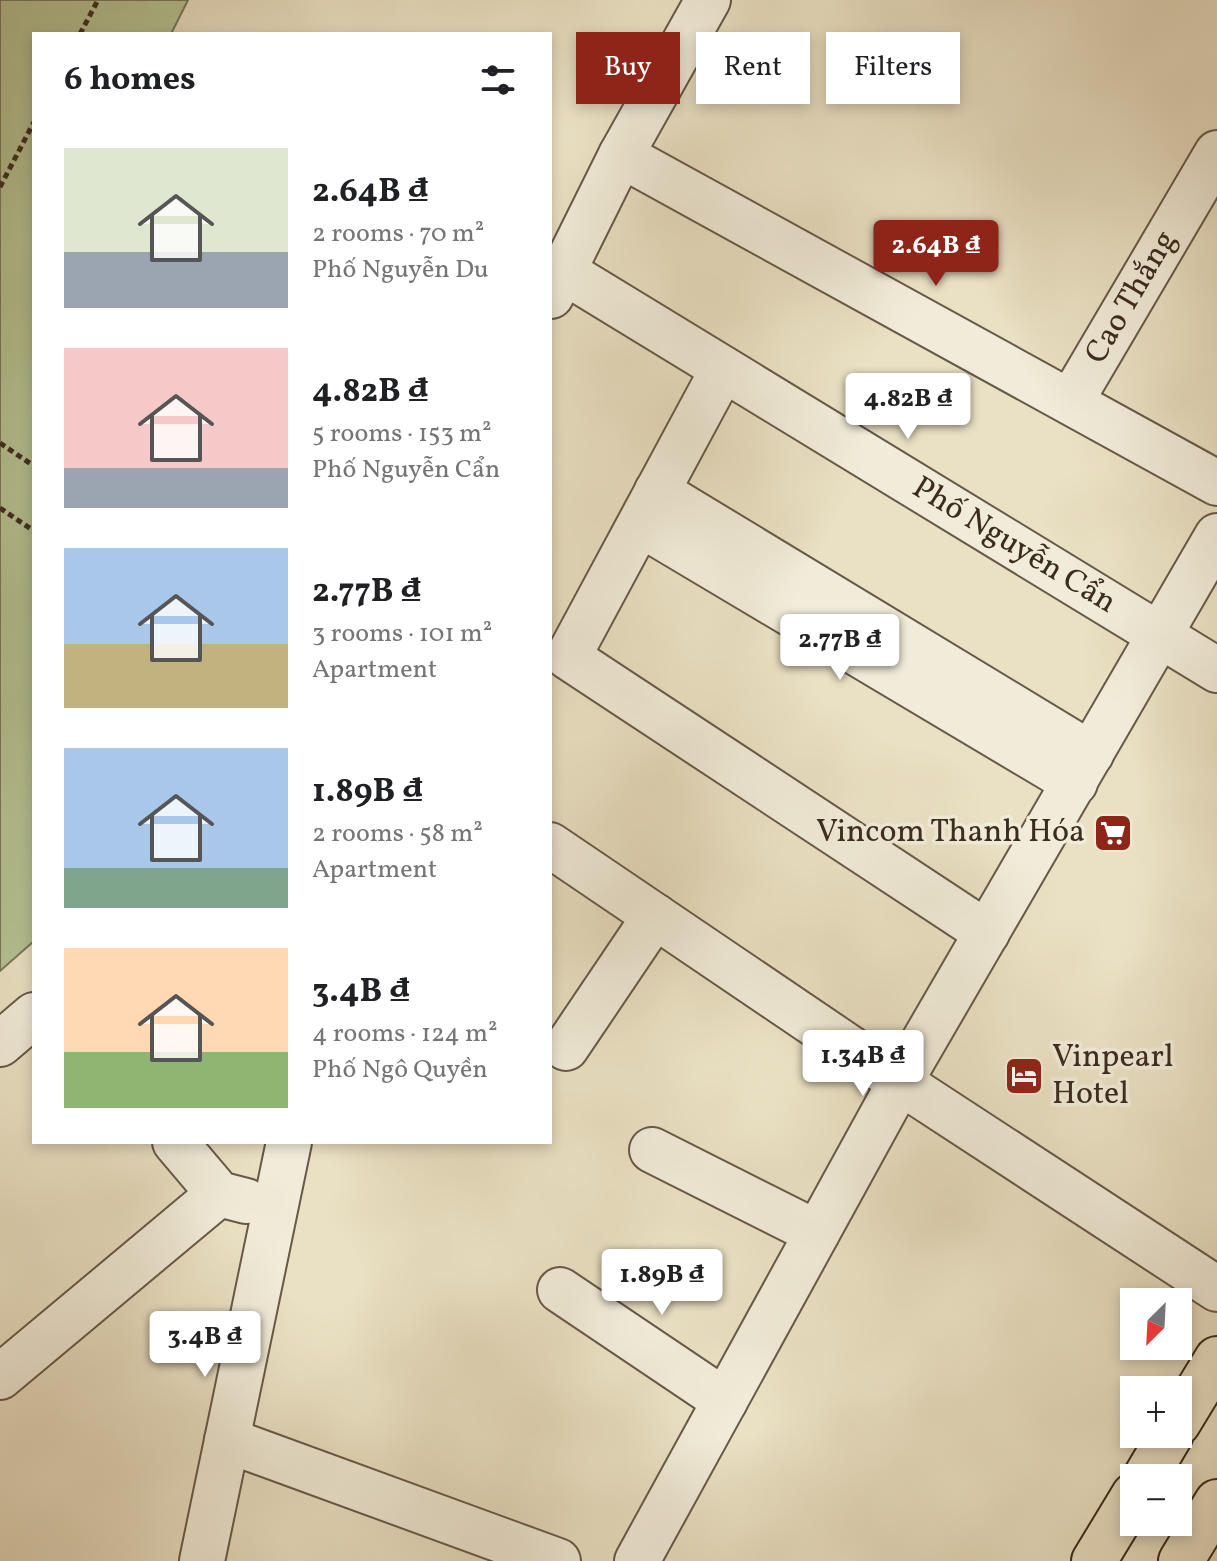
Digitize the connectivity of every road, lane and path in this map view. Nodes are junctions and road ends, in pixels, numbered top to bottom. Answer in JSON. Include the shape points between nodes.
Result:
{"nodes":[{"id":1,"x":98,"y":0,"type":"edge"},
{"id":2,"x":708,"y":0,"type":"edge"},
{"id":3,"x":81,"y":32,"type":"edge"},
{"id":4,"x":32,"y":126,"type":"edge"},
{"id":5,"x":1217,"y":153,"type":"edge"},
{"id":6,"x":621,"y":155,"type":"junction"},
{"id":7,"x":0,"y":187,"type":"edge"},
{"id":8,"x":556,"y":285,"type":"edge"},
{"id":9,"x":723,"y":369,"type":"junction"},
{"id":10,"x":1071,"y":401,"type":"junction"},
{"id":11,"x":0,"y":443,"type":"edge"},
{"id":12,"x":32,"y":465,"type":"edge"},
{"id":13,"x":1217,"y":483,"type":"edge"},
{"id":14,"x":0,"y":508,"type":"edge"},
{"id":15,"x":648,"y":508,"type":"junction"},
{"id":16,"x":32,"y":530,"type":"edge"},
{"id":17,"x":1217,"y":536,"type":"edge"},
{"id":18,"x":1160,"y":635,"type":"junction"},
{"id":19,"x":1217,"y":670,"type":"edge"},
{"id":20,"x":1083,"y":769,"type":"junction"},
{"id":21,"x":552,"y":846,"type":"edge"},
{"id":22,"x":655,"y":916,"type":"junction"},
{"id":23,"x":987,"y":933,"type":"junction"},
{"id":24,"x":32,"y":1017,"type":"edge"},
{"id":25,"x":0,"y":1044,"type":"edge"},
{"id":26,"x":566,"y":1048,"type":"dead end"},
{"id":27,"x":900,"y":1082,"type":"junction"},
{"id":28,"x":177,"y":1144,"type":"edge"},
{"id":29,"x":289,"y":1144,"type":"edge"},
{"id":30,"x":652,"y":1150,"type":"dead end"},
{"id":31,"x":219,"y":1194,"type":"junction"},
{"id":32,"x":275,"y":1210,"type":"junction"},
{"id":33,"x":817,"y":1233,"type":"junction"},
{"id":34,"x":1217,"y":1289,"type":"edge"},
{"id":35,"x":560,"y":1290,"type":"dead end"},
{"id":36,"x":1217,"y":1359,"type":"edge"},
{"id":37,"x":0,"y":1377,"type":"edge"},
{"id":38,"x":1192,"y":1400,"type":"edge"},
{"id":39,"x":725,"y":1401,"type":"junction"},
{"id":40,"x":227,"y":1440,"type":"junction"},
{"id":41,"x":1217,"y":1502,"type":"edge"},
{"id":42,"x":1120,"y":1518,"type":"edge"},
{"id":43,"x":202,"y":1561,"type":"edge"},
{"id":44,"x":558,"y":1561,"type":"edge"},
{"id":45,"x":637,"y":1561,"type":"edge"},
{"id":46,"x":1094,"y":1561,"type":"edge"},
{"id":47,"x":1181,"y":1561,"type":"edge"}],
"edges":[{"from":1,"to":3,"type":"path"},
{"from":2,"to":6,"type":"street"},
{"from":4,"to":7,"type":"path"},
{"from":5,"to":10,"type":"street","name":"Cao Thắng"},
{"from":6,"to":8,"type":"street"},
{"from":6,"to":10,"type":"street"},
{"from":8,"to":9,"type":"street","name":"Phố Nguyễn Cẩn"},
{"from":9,"to":15,"type":"street"},
{"from":9,"to":18,"type":"street","name":"Phố Nguyễn Cẩn"},
{"from":10,"to":13,"type":"street"},
{"from":11,"to":12,"type":"path"},
{"from":14,"to":16,"type":"path"},
{"from":15,"to":20,"type":"street"},
{"from":15,"to":23,"type":"street","via":[[568,657]]},
{"from":17,"to":18,"type":"street"},
{"from":18,"to":19,"type":"street","name":"Phố Nguyễn Cẩn"},
{"from":18,"to":20,"type":"street"},
{"from":20,"to":23,"type":"street"},
{"from":21,"to":22,"type":"street"},
{"from":22,"to":26,"type":"street"},
{"from":22,"to":27,"type":"street"},
{"from":23,"to":27,"type":"street"},
{"from":24,"to":25,"type":"street"},
{"from":27,"to":33,"type":"street"},
{"from":27,"to":34,"type":"street"},
{"from":28,"to":31,"type":"street"},
{"from":29,"to":32,"type":"street"},
{"from":30,"to":33,"type":"street"},
{"from":31,"to":32,"type":"street"},
{"from":31,"to":37,"type":"street"},
{"from":32,"to":40,"type":"street"},
{"from":33,"to":39,"type":"street"},
{"from":35,"to":39,"type":"street"},
{"from":36,"to":38,"type":"highway"},
{"from":39,"to":45,"type":"street"},
{"from":40,"to":43,"type":"street"},
{"from":40,"to":44,"type":"street"},
{"from":41,"to":47,"type":"highway"},
{"from":42,"to":46,"type":"highway"}]}
